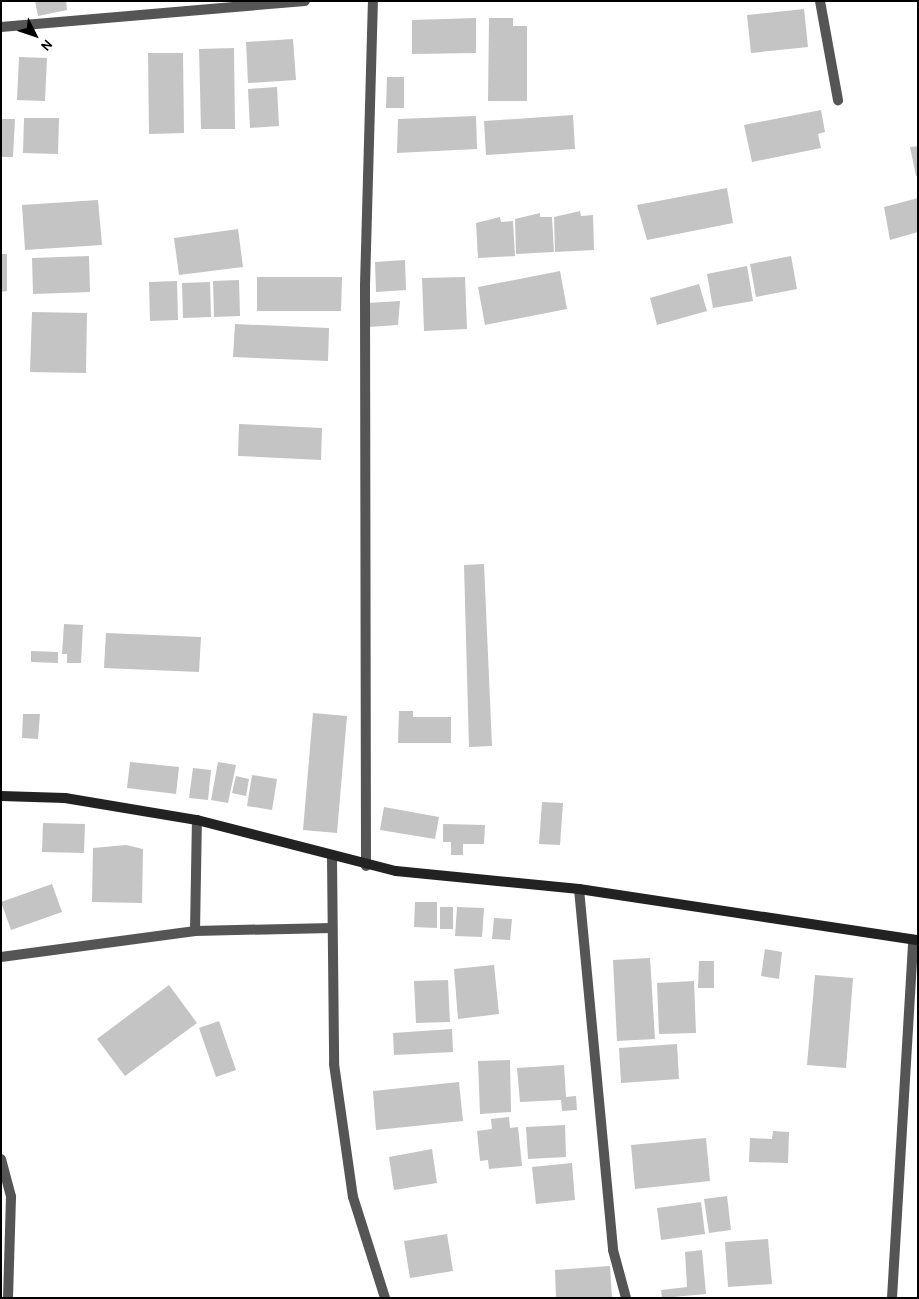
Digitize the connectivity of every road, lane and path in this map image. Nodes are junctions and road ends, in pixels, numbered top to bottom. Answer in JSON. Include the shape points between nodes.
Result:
{"nodes":[{"id":1,"x":304,"y":1,"type":"edge"},
{"id":2,"x":373,"y":1,"type":"edge"},
{"id":3,"x":820,"y":1,"type":"edge"},
{"id":4,"x":1,"y":27,"type":"edge"},
{"id":5,"x":838,"y":100,"type":"dead end"},
{"id":6,"x":1,"y":796,"type":"edge"},
{"id":7,"x":197,"y":820,"type":"junction"},
{"id":8,"x":332,"y":858,"type":"junction"},
{"id":9,"x":366,"y":866,"type":"junction"},
{"id":10,"x":579,"y":889,"type":"junction"},
{"id":11,"x":332,"y":928,"type":"junction"},
{"id":12,"x":196,"y":931,"type":"junction"},
{"id":13,"x":916,"y":940,"type":"edge"},
{"id":14,"x":1,"y":957,"type":"edge"},
{"id":15,"x":1,"y":1159,"type":"edge"},
{"id":16,"x":8,"y":1298,"type":"edge"},
{"id":17,"x":385,"y":1298,"type":"edge"},
{"id":18,"x":626,"y":1298,"type":"edge"},
{"id":19,"x":892,"y":1298,"type":"edge"}],
"edges":[{"from":1,"to":4,"type":"street"},
{"from":2,"to":9,"type":"street","via":[[365,285]]},
{"from":3,"to":5,"type":"street"},
{"from":6,"to":7,"type":"street","via":[[65,798]]},
{"from":7,"to":8,"type":"street"},
{"from":7,"to":12,"type":"street"},
{"from":8,"to":9,"type":"street"},
{"from":8,"to":11,"type":"street"},
{"from":9,"to":10,"type":"street"},
{"from":10,"to":13,"type":"street"},
{"from":10,"to":18,"type":"street","via":[[613,1250]]},
{"from":11,"to":12,"type":"street"},
{"from":11,"to":17,"type":"street","via":[[334,1064],[353,1197]]},
{"from":12,"to":14,"type":"street"},
{"from":13,"to":19,"type":"street"},
{"from":15,"to":16,"type":"street","via":[[10,1197]]}]}
